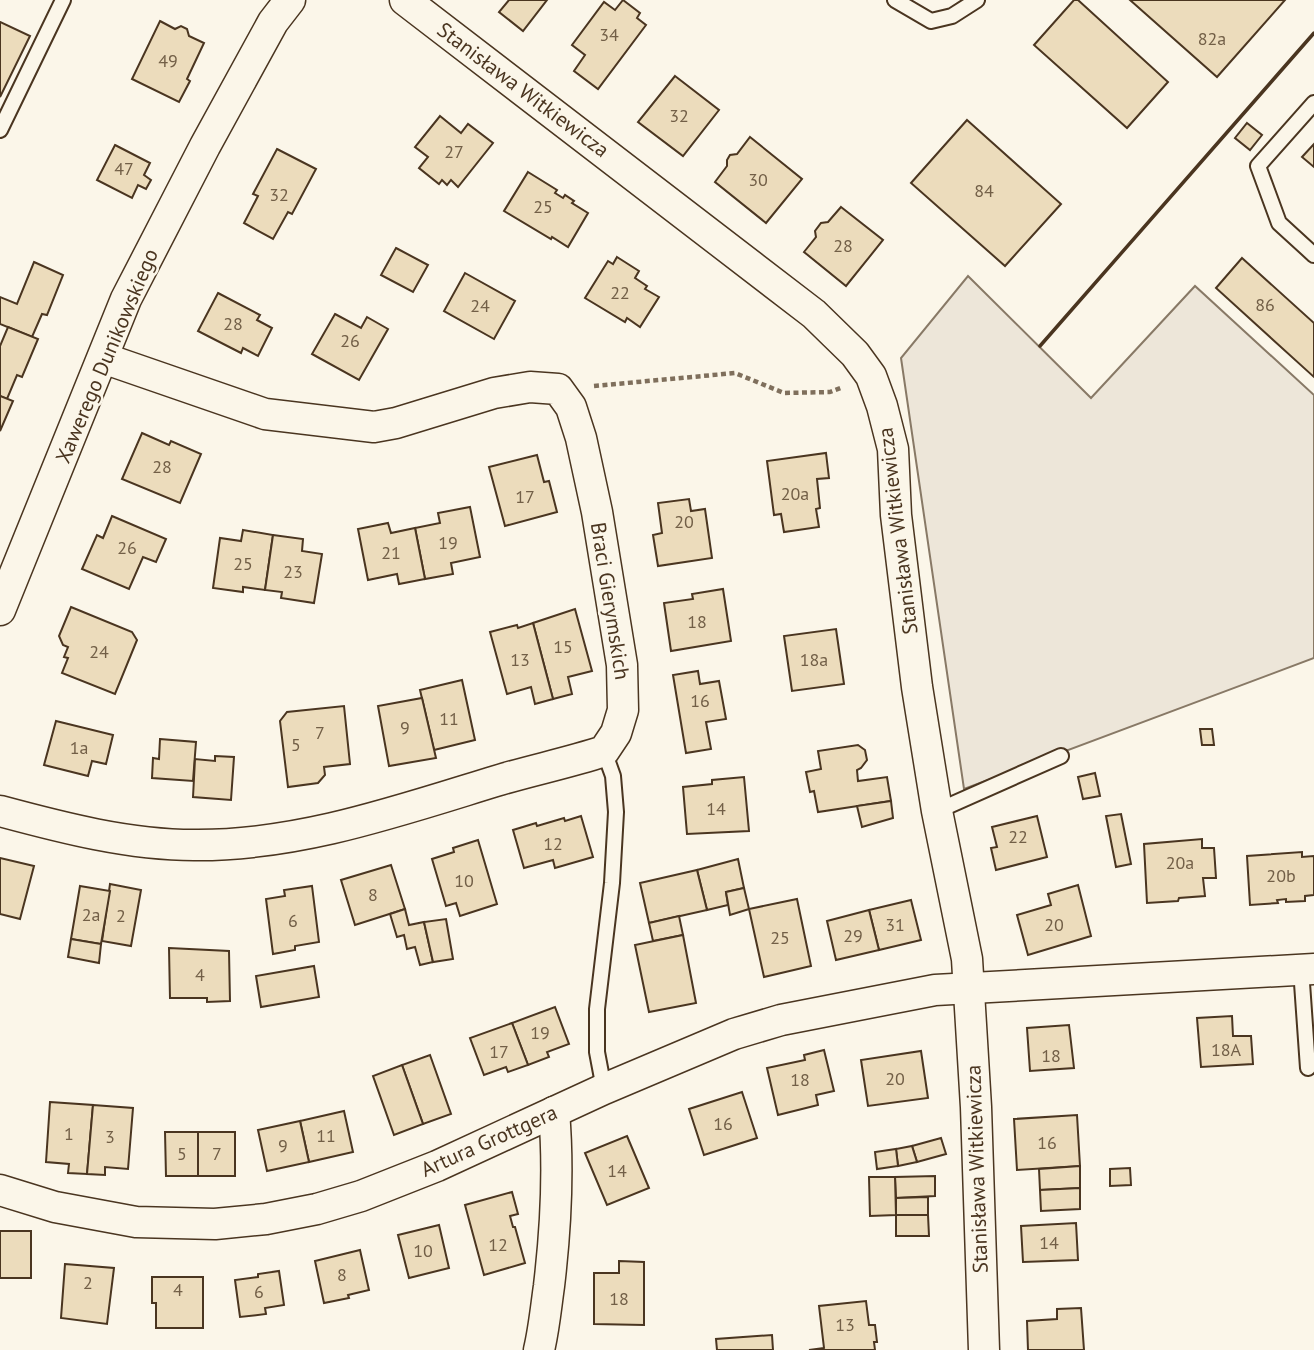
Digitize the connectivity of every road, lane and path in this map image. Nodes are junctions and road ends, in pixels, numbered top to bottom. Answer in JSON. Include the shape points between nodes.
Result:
{"nodes":[{"id":1,"x":63,"y":0,"type":"edge"},
{"id":2,"x":290,"y":0,"type":"edge"},
{"id":3,"x":405,"y":0,"type":"edge"},
{"id":4,"x":895,"y":0,"type":"edge"},
{"id":5,"x":977,"y":0,"type":"edge"},
{"id":6,"x":1314,"y":103,"type":"edge"},
{"id":7,"x":0,"y":130,"type":"edge"},
{"id":8,"x":1314,"y":255,"type":"edge"},
{"id":9,"x":103,"y":358,"type":"junction"},
{"id":10,"x":871,"y":376,"type":"junction"},
{"id":11,"x":558,"y":389,"type":"junction"},
{"id":12,"x":0,"y":610,"type":"edge"},
{"id":13,"x":604,"y":751,"type":"junction"},
{"id":14,"x":1062,"y":756,"type":"dead end"},
{"id":15,"x":0,"y":811,"type":"edge"},
{"id":16,"x":937,"y":811,"type":"junction"},
{"id":17,"x":1307,"y":969,"type":"edge"},
{"id":18,"x":968,"y":988,"type":"junction"},
{"id":19,"x":1308,"y":1068,"type":"dead end"},
{"id":20,"x":604,"y":1089,"type":"junction"},
{"id":21,"x":554,"y":1112,"type":"junction"},
{"id":22,"x":0,"y":1190,"type":"edge"},
{"id":23,"x":539,"y":1350,"type":"edge"},
{"id":24,"x":984,"y":1350,"type":"edge"}],
"edges":[{"from":1,"to":7,"type":"lane"},
{"from":2,"to":9,"type":"street","name":"Xawerego Dunikowskiego","via":[[273,22],[205,146],[126,299]]},
{"from":3,"to":10,"type":"street","name":"Stanisława Witkiewicza","via":[[814,314]]},
{"from":4,"to":5,"type":"lane","via":[[931,21],[952,16]]},
{"from":6,"to":8,"type":"lane","via":[[1258,166],[1279,223]]},
{"from":9,"to":11,"type":"street","via":[[265,414],[374,427],[494,393],[530,387]]},
{"from":9,"to":12,"type":"street","name":"Xawerego Dunikowskiego"},
{"from":10,"to":11,"type":"path","via":[[830,392],[784,393],[735,373]]},
{"from":10,"to":16,"type":"street","name":"Stanisława Witkiewicza","via":[[892,449],[917,687]]},
{"from":11,"to":13,"type":"street","name":"Braci Gierymskich","via":[[571,407],[581,438],[622,665],[623,710]]},
{"from":13,"to":15,"type":"street","via":[[336,828],[256,842],[193,845],[112,837]]},
{"from":13,"to":20,"type":"lane","via":[[613,776],[616,812],[597,1009],[597,1052]]},
{"from":14,"to":16,"type":"lane"},
{"from":16,"to":18,"type":"street","name":"Stanisława Witkiewicza","via":[[967,959]]},
{"from":17,"to":18,"type":"street"},
{"from":17,"to":19,"type":"lane"},
{"from":18,"to":20,"type":"street","name":"Artura Grottgera","via":[[935,990],[781,1020],[734,1034]]},
{"from":18,"to":24,"type":"street","name":"Stanisława Witkiewicza"},
{"from":20,"to":21,"type":"street","name":"Artura Grottgera"},
{"from":21,"to":22,"type":"street","name":"Artura Grottgera","via":[[361,1196],[266,1219],[215,1224],[136,1222],[55,1207]]},
{"from":21,"to":23,"type":"street","via":[[557,1196]]}]}
